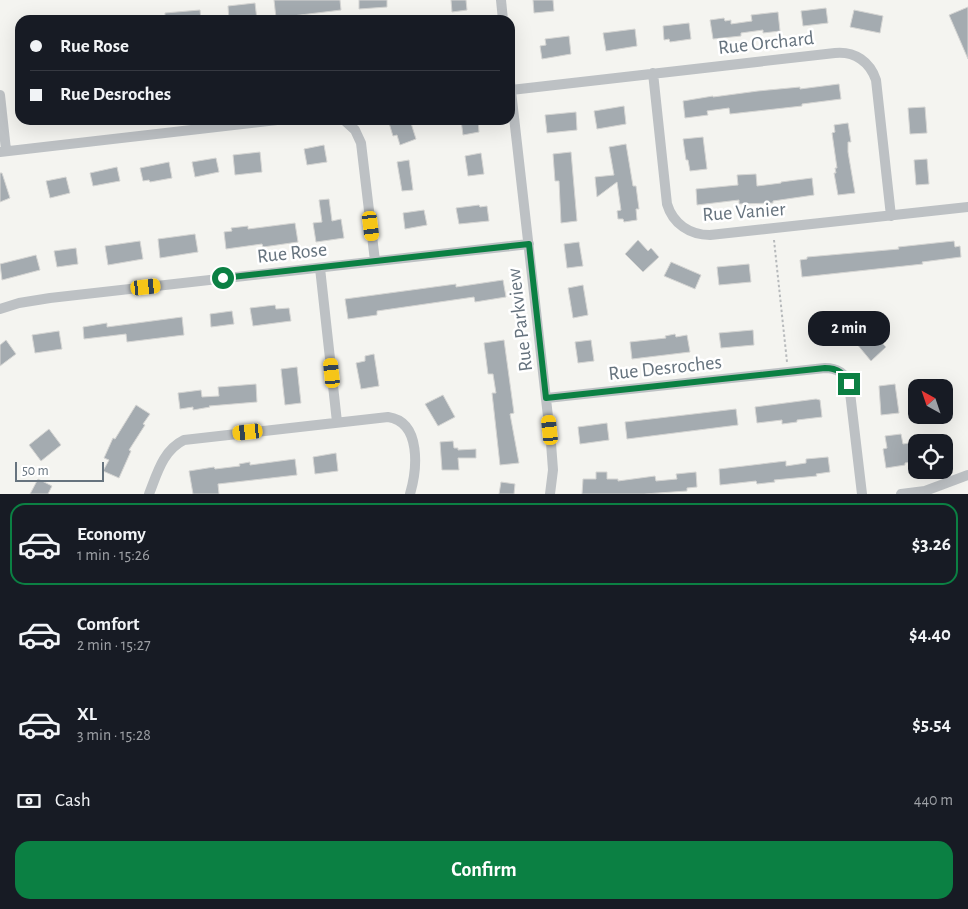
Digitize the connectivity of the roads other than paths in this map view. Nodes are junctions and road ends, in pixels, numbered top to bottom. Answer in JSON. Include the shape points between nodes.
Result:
{"nodes":[{"id":1,"x":502,"y":0,"type":"edge"},
{"id":2,"x":504,"y":15,"type":"edge"},
{"id":3,"x":654,"y":73,"type":"junction"},
{"id":4,"x":515,"y":86,"type":"edge"},
{"id":5,"x":0,"y":95,"type":"edge"},
{"id":6,"x":233,"y":125,"type":"edge"},
{"id":7,"x":350,"y":125,"type":"edge"},
{"id":8,"x":515,"y":125,"type":"edge"},
{"id":9,"x":3,"y":151,"type":"edge"},
{"id":10,"x":968,"y":207,"type":"edge"},
{"id":11,"x":891,"y":216,"type":"junction"},
{"id":12,"x":529,"y":244,"type":"junction"},
{"id":13,"x":375,"y":262,"type":"junction"},
{"id":14,"x":320,"y":268,"type":"junction"},
{"id":15,"x":0,"y":309,"type":"edge"},
{"id":16,"x":546,"y":398,"type":"junction"},
{"id":17,"x":337,"y":422,"type":"junction"},
{"id":18,"x":968,"y":475,"type":"edge"},
{"id":19,"x":149,"y":494,"type":"edge"},
{"id":20,"x":410,"y":494,"type":"edge"},
{"id":21,"x":550,"y":494,"type":"edge"},
{"id":22,"x":862,"y":494,"type":"edge"},
{"id":23,"x":901,"y":494,"type":"edge"}],
"edges":[{"from":1,"to":2,"type":"street"},
{"from":3,"to":4,"type":"street","name":"Rue Orchard"},
{"from":3,"to":11,"type":"street","name":"Rue Vanier","via":[[666,199],[674,218],[685,229],[700,235]]},
{"from":3,"to":11,"type":"street","name":"Rue Orchard","via":[[840,52],[859,58],[870,67],[876,80]]},
{"from":5,"to":9,"type":"street"},
{"from":6,"to":9,"type":"street"},
{"from":7,"to":13,"type":"street","via":[[361,143]]},
{"from":8,"to":12,"type":"street","name":"Rue Parkview"},
{"from":10,"to":11,"type":"street","name":"Rue Vanier"},
{"from":12,"to":13,"type":"street","name":"Rue Rose"},
{"from":12,"to":16,"type":"street","name":"Rue Parkview"},
{"from":13,"to":14,"type":"street","name":"Rue Rose"},
{"from":14,"to":15,"type":"street","name":"Rue Rose","via":[[50,298]]},
{"from":14,"to":17,"type":"street"},
{"from":16,"to":21,"type":"street","name":"Rue Parkview","via":[[553,463]]},
{"from":16,"to":22,"type":"street","name":"Rue Desroches","via":[[829,368],[837,370],[846,377],[850,388]]},
{"from":17,"to":19,"type":"street","via":[[184,440],[166,455]]},
{"from":17,"to":20,"type":"street","via":[[388,417],[407,427],[413,438],[414,454]]},
{"from":18,"to":23,"type":"street","via":[[925,490]]}]}
